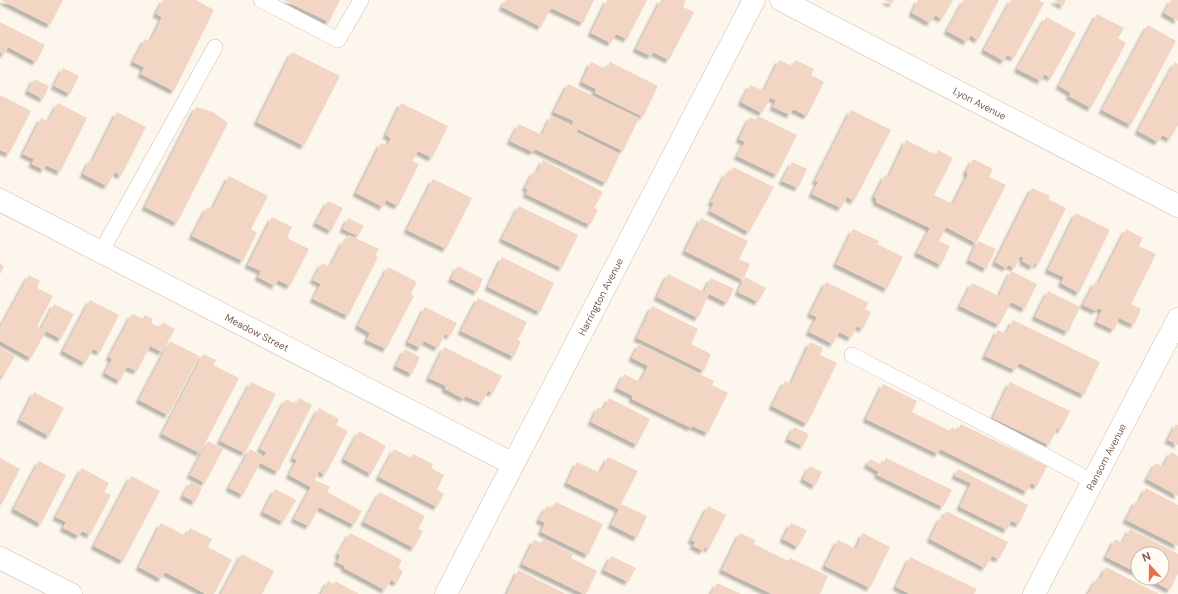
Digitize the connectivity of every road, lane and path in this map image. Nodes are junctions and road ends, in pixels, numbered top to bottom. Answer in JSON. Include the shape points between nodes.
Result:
{"nodes":[{"id":1,"x":261,"y":0,"type":"edge"},
{"id":2,"x":361,"y":0,"type":"edge"},
{"id":3,"x":754,"y":0,"type":"edge"},
{"id":4,"x":781,"y":0,"type":"edge"},
{"id":5,"x":215,"y":47,"type":"dead end"},
{"id":6,"x":0,"y":200,"type":"edge"},
{"id":7,"x":1178,"y":206,"type":"edge"},
{"id":8,"x":101,"y":252,"type":"junction"},
{"id":9,"x":1178,"y":319,"type":"edge"},
{"id":10,"x":852,"y":354,"type":"dead end"},
{"id":11,"x":513,"y":464,"type":"junction"},
{"id":12,"x":1093,"y":482,"type":"junction"},
{"id":13,"x":0,"y":558,"type":"edge"},
{"id":14,"x":71,"y":594,"type":"edge"},
{"id":15,"x":446,"y":594,"type":"edge"},
{"id":16,"x":1034,"y":594,"type":"edge"}],
"edges":[{"from":1,"to":2,"type":"lane","via":[[338,40]]},
{"from":3,"to":11,"type":"street","name":"Harrington Avenue"},
{"from":4,"to":7,"type":"street","name":"Lyon Avenue"},
{"from":5,"to":8,"type":"lane"},
{"from":6,"to":8,"type":"street","name":"Meadow Street"},
{"from":8,"to":11,"type":"street","name":"Meadow Street"},
{"from":9,"to":12,"type":"street","name":"Ransom Avenue"},
{"from":10,"to":12,"type":"lane"},
{"from":11,"to":15,"type":"street","name":"Harrington Avenue"},
{"from":12,"to":16,"type":"street","name":"Ransom Avenue"},
{"from":13,"to":14,"type":"street"}]}
